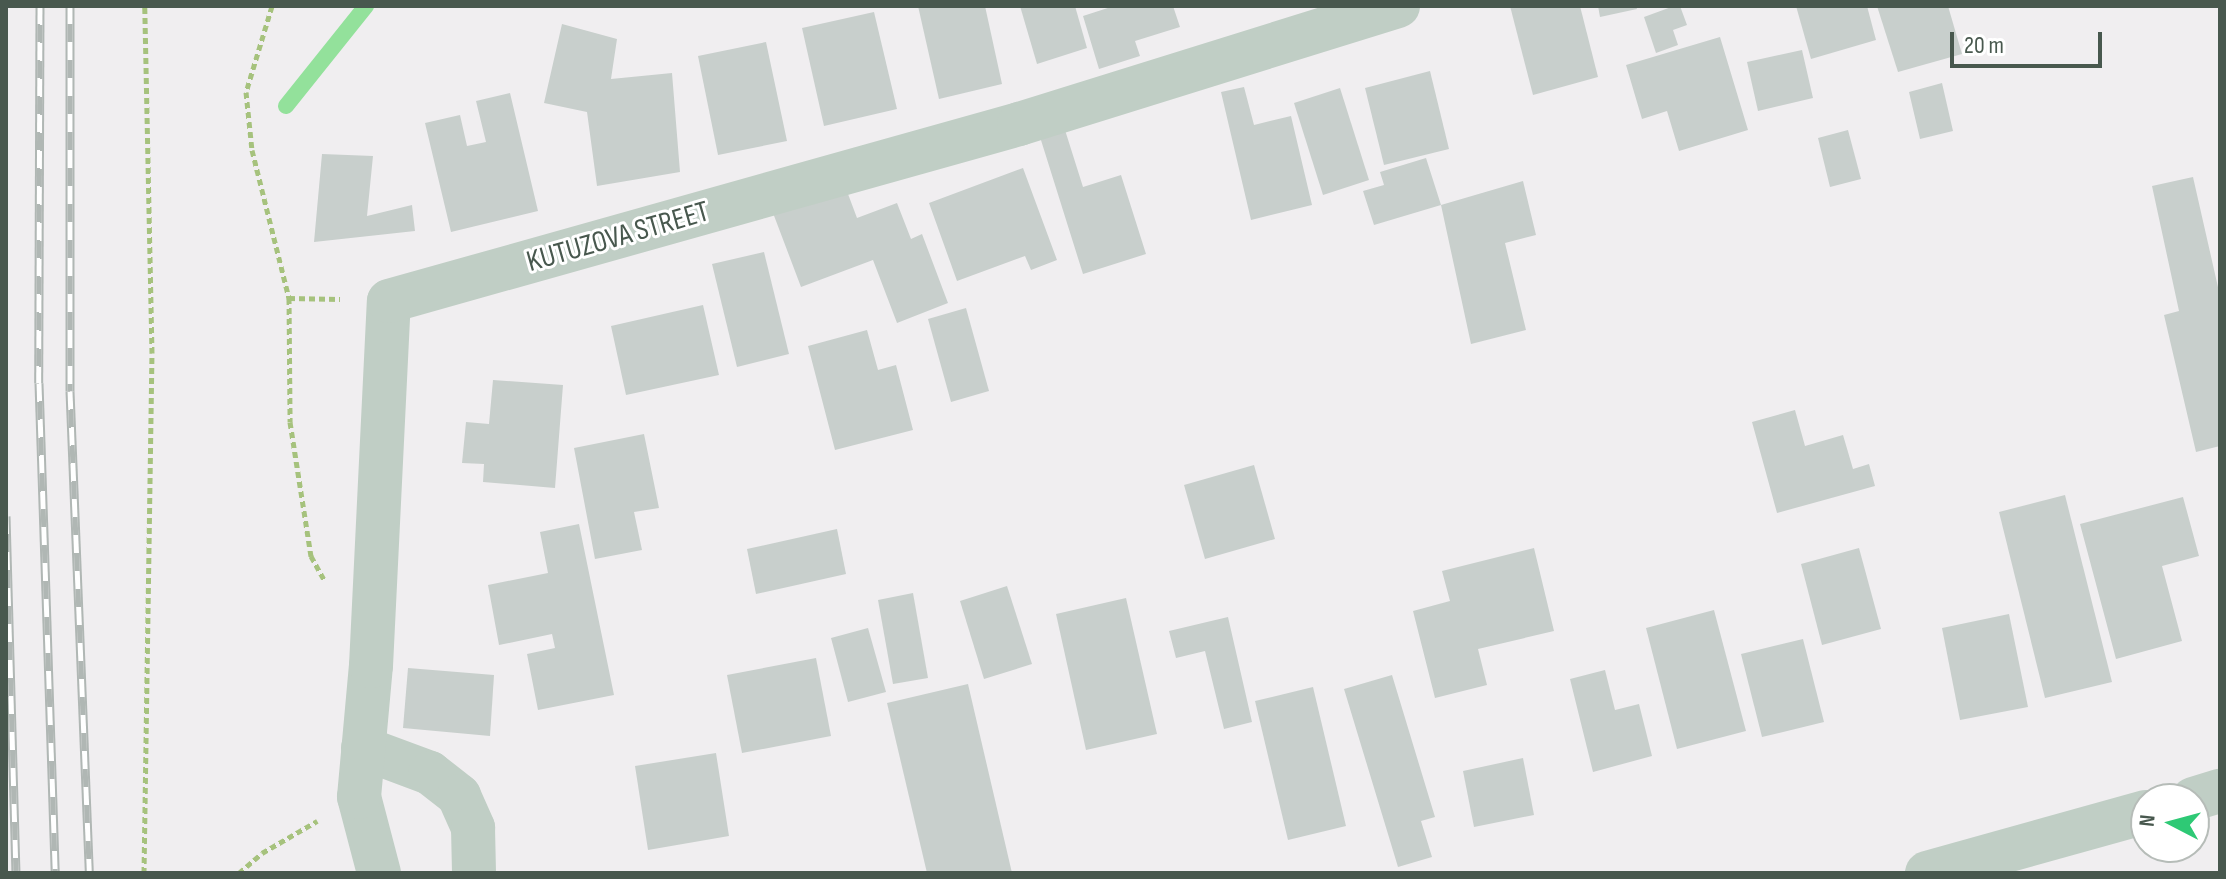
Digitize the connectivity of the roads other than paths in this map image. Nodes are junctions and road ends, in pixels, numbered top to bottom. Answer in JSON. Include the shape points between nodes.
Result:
{"nodes":[{"id":1,"x":1398,"y":6,"type":"edge"},
{"id":2,"x":363,"y":748,"type":"junction"},
{"id":3,"x":2130,"y":816,"type":"edge"},
{"id":4,"x":379,"y":873,"type":"edge"},
{"id":5,"x":474,"y":873,"type":"edge"},
{"id":6,"x":1927,"y":873,"type":"edge"}],
"edges":[{"from":1,"to":2,"type":"street","name":"KUTUZOVA STREET","via":[[1019,124],[389,301]]},
{"from":2,"to":4,"type":"street","via":[[359,797]]},
{"from":2,"to":5,"type":"street","via":[[430,773],[459,796],[473,828]]},
{"from":3,"to":6,"type":"street"}]}
